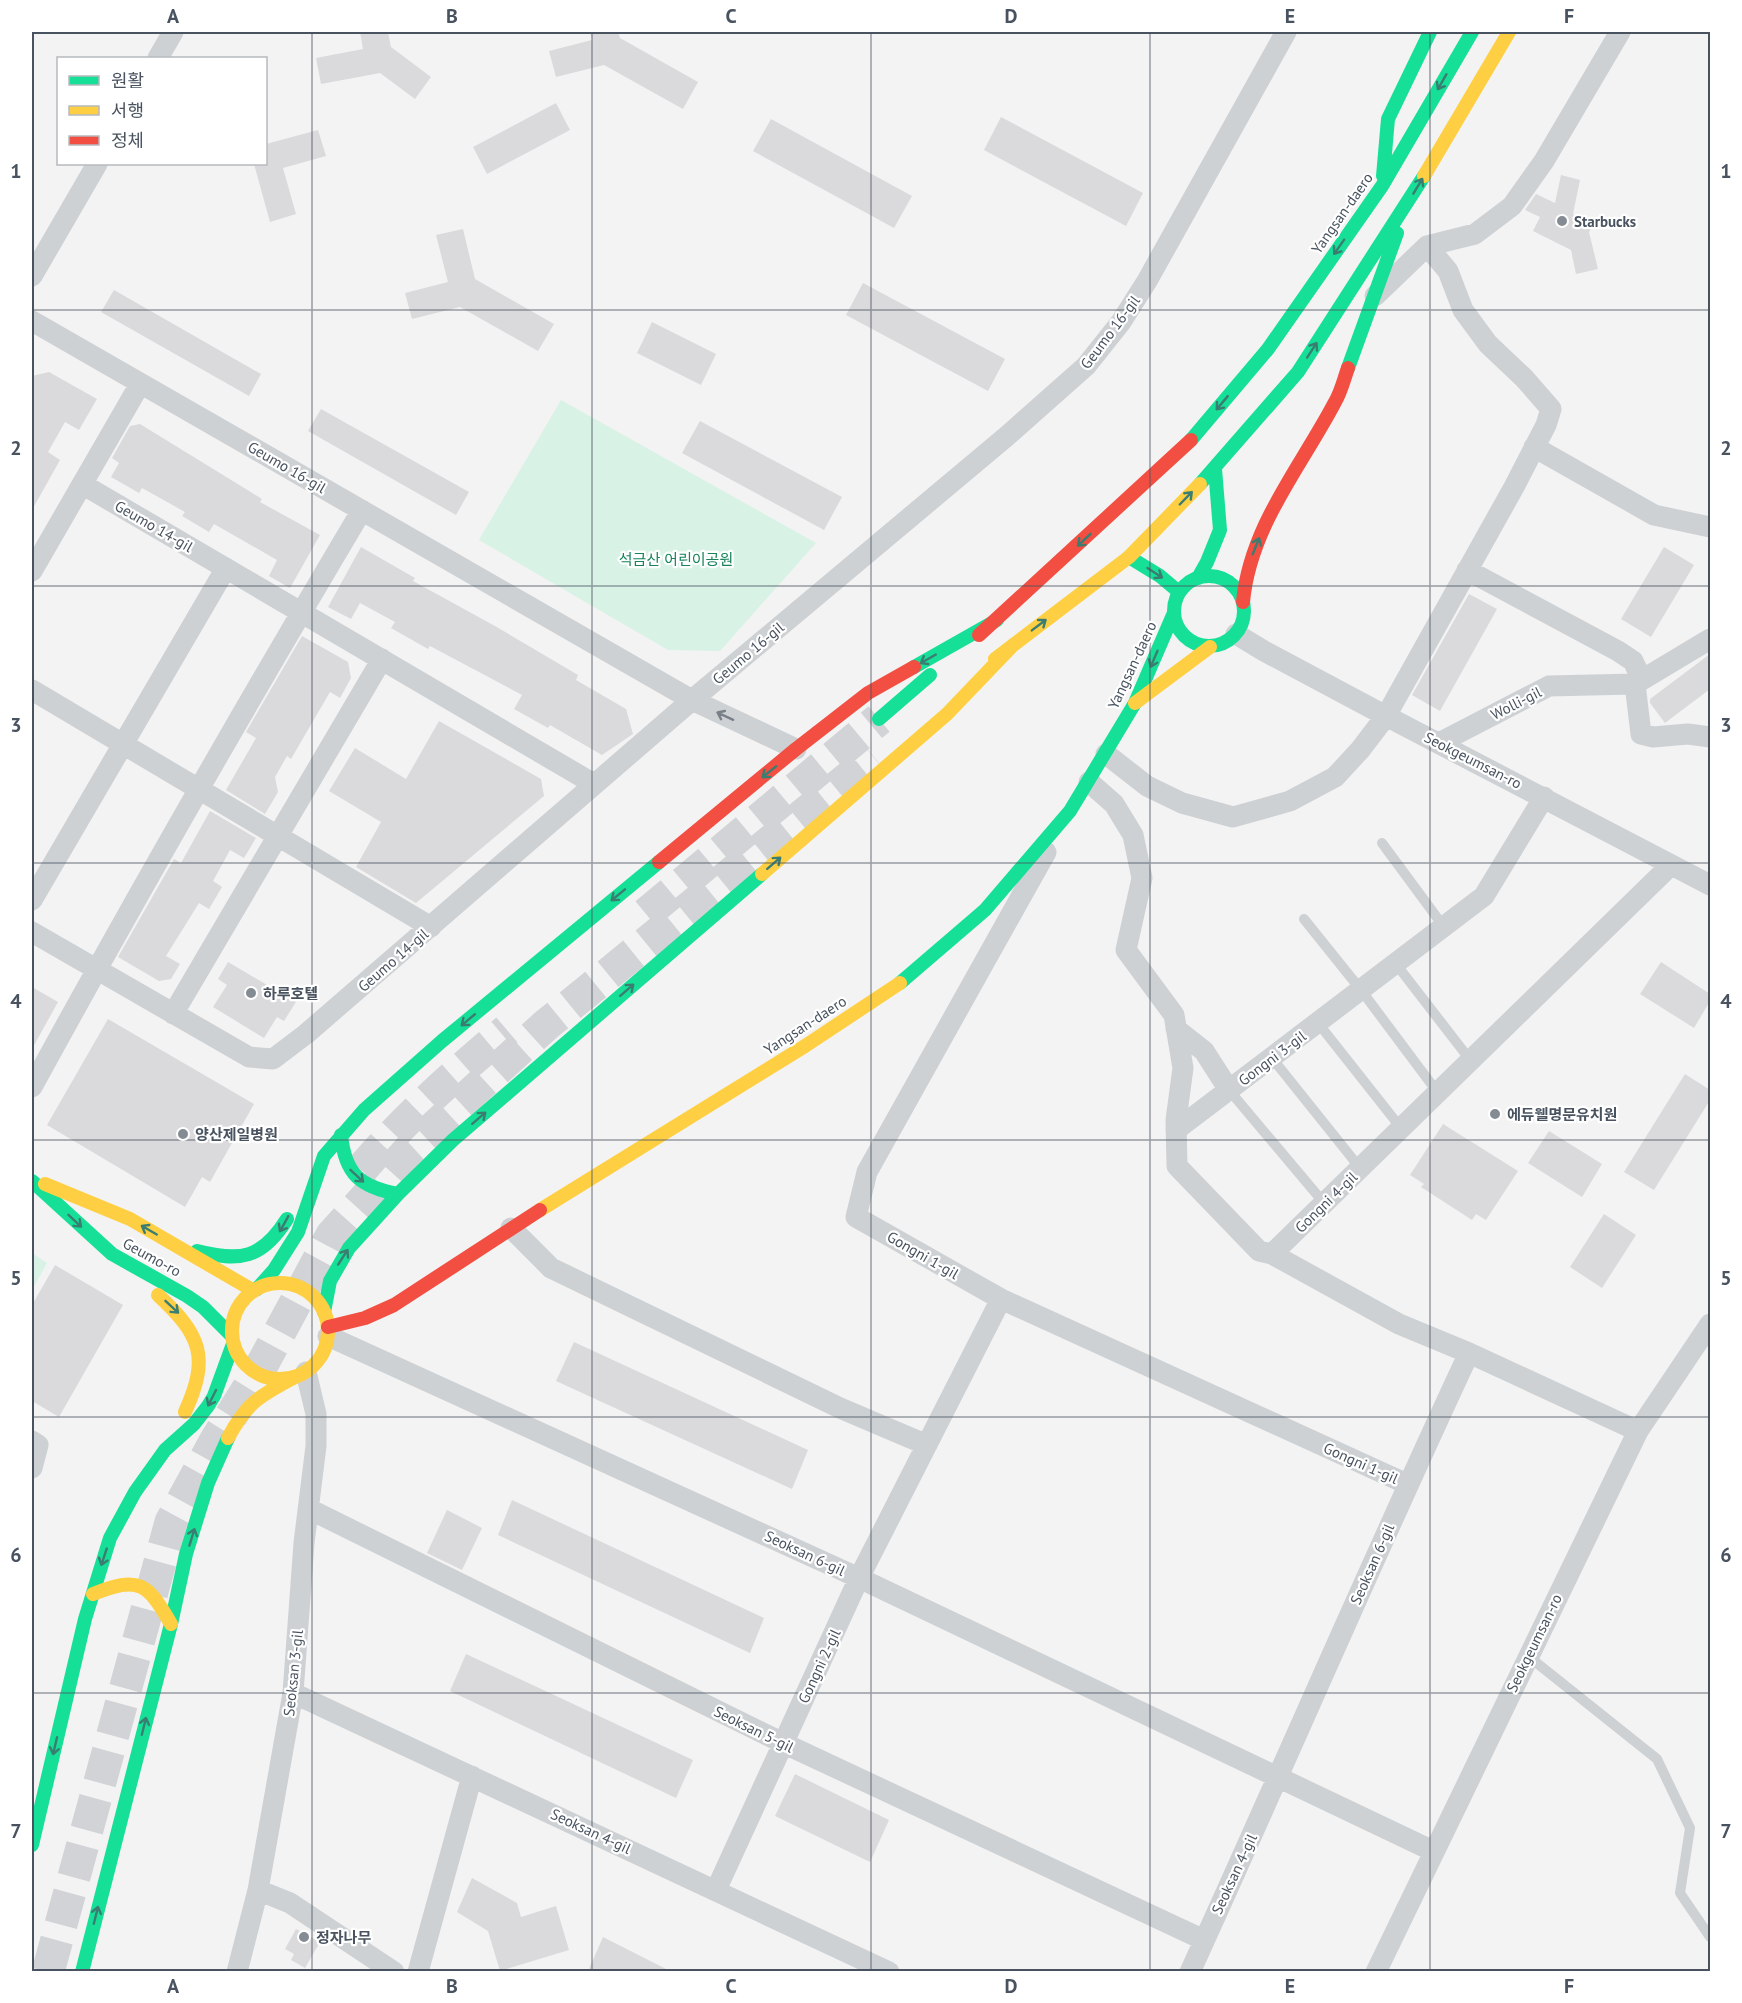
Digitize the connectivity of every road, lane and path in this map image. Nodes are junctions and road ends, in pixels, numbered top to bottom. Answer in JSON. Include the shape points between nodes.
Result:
{"nodes":[{"id":1,"x":172,"y":32,"type":"edge"},
{"id":2,"x":1286,"y":32,"type":"edge"},
{"id":3,"x":1430,"y":32,"type":"edge"},
{"id":4,"x":1472,"y":32,"type":"edge"},
{"id":5,"x":1509,"y":32,"type":"edge"},
{"id":6,"x":1620,"y":32,"type":"edge"},
{"id":7,"x":159,"y":57,"type":"edge"},
{"id":8,"x":96,"y":165,"type":"edge"},
{"id":9,"x":1382,"y":186,"type":"junction"},
{"id":10,"x":1406,"y":206,"type":"junction"},
{"id":11,"x":1427,"y":246,"type":"junction"},
{"id":12,"x":32,"y":276,"type":"edge"},
{"id":13,"x":1375,"y":297,"type":"junction"},
{"id":14,"x":32,"y":321,"type":"edge"},
{"id":15,"x":140,"y":384,"type":"junction"},
{"id":16,"x":1534,"y":447,"type":"junction"},
{"id":17,"x":1215,"y":469,"type":"junction"},
{"id":18,"x":82,"y":484,"type":"junction"},
{"id":19,"x":362,"y":510,"type":"junction"},
{"id":20,"x":1710,"y":527,"type":"edge"},
{"id":21,"x":1129,"y":557,"type":"junction"},
{"id":22,"x":226,"y":568,"type":"junction"},
{"id":23,"x":1467,"y":570,"type":"junction"},
{"id":24,"x":32,"y":571,"type":"edge"},
{"id":25,"x":1198,"y":578,"type":"junction"},
{"id":26,"x":1179,"y":592,"type":"junction"},
{"id":27,"x":1243,"y":602,"type":"junction"},
{"id":28,"x":301,"y":612,"type":"junction"},
{"id":29,"x":1173,"y":615,"type":"junction"},
{"id":30,"x":997,"y":620,"type":"junction"},
{"id":31,"x":1236,"y":634,"type":"junction"},
{"id":32,"x":1710,"y":639,"type":"edge"},
{"id":33,"x":1012,"y":645,"type":"junction"},
{"id":34,"x":1210,"y":647,"type":"junction"},
{"id":35,"x":381,"y":659,"type":"junction"},
{"id":36,"x":1639,"y":682,"type":"junction"},
{"id":37,"x":32,"y":690,"type":"edge"},
{"id":38,"x":942,"y":699,"type":"dead end"},
{"id":39,"x":692,"y":700,"type":"junction"},
{"id":40,"x":1135,"y":703,"type":"junction"},
{"id":41,"x":1386,"y":716,"type":"junction"},
{"id":42,"x":879,"y":719,"type":"tunnel mouth"},
{"id":43,"x":1710,"y":737,"type":"edge"},
{"id":44,"x":1439,"y":743,"type":"junction"},
{"id":45,"x":123,"y":744,"type":"junction"},
{"id":46,"x":796,"y":749,"type":"junction"},
{"id":47,"x":1106,"y":754,"type":"junction"},
{"id":48,"x":1089,"y":782,"type":"junction"},
{"id":49,"x":594,"y":784,"type":"junction"},
{"id":50,"x":200,"y":790,"type":"junction"},
{"id":51,"x":1544,"y":797,"type":"junction"},
{"id":52,"x":1070,"y":811,"type":"junction"},
{"id":53,"x":278,"y":836,"type":"junction"},
{"id":54,"x":1382,"y":843,"type":"dead end"},
{"id":55,"x":1671,"y":865,"type":"junction"},
{"id":56,"x":1710,"y":885,"type":"edge"},
{"id":57,"x":32,"y":900,"type":"edge"},
{"id":58,"x":1304,"y":919,"type":"dead end"},
{"id":59,"x":430,"y":927,"type":"junction"},
{"id":60,"x":1444,"y":927,"type":"junction"},
{"id":61,"x":32,"y":932,"type":"edge"},
{"id":62,"x":1396,"y":964,"type":"junction"},
{"id":63,"x":96,"y":970,"type":"junction"},
{"id":64,"x":1361,"y":990,"type":"junction"},
{"id":65,"x":173,"y":1014,"type":"junction"},
{"id":66,"x":1318,"y":1023,"type":"junction"},
{"id":67,"x":1176,"y":1029,"type":"junction"},
{"id":68,"x":1272,"y":1058,"type":"junction"},
{"id":69,"x":1471,"y":1061,"type":"junction"},
{"id":70,"x":32,"y":1087,"type":"edge"},
{"id":71,"x":1229,"y":1090,"type":"junction"},
{"id":72,"x":1438,"y":1093,"type":"junction"},
{"id":73,"x":1401,"y":1128,"type":"junction"},
{"id":74,"x":1176,"y":1130,"type":"junction"},
{"id":75,"x":341,"y":1135,"type":"junction"},
{"id":76,"x":324,"y":1156,"type":"junction"},
{"id":77,"x":1360,"y":1168,"type":"junction"},
{"id":78,"x":32,"y":1180,"type":"edge"},
{"id":79,"x":398,"y":1194,"type":"junction"},
{"id":80,"x":1324,"y":1203,"type":"junction"},
{"id":81,"x":511,"y":1228,"type":"junction"},
{"id":82,"x":170,"y":1241,"type":"junction"},
{"id":83,"x":112,"y":1254,"type":"junction"},
{"id":84,"x":1272,"y":1254,"type":"junction"},
{"id":85,"x":256,"y":1290,"type":"junction"},
{"id":86,"x":1001,"y":1299,"type":"junction"},
{"id":87,"x":324,"y":1311,"type":"junction"},
{"id":88,"x":1710,"y":1324,"type":"edge"},
{"id":89,"x":328,"y":1331,"type":"junction"},
{"id":90,"x":232,"y":1340,"type":"junction"},
{"id":91,"x":1469,"y":1353,"type":"junction"},
{"id":92,"x":301,"y":1375,"type":"junction"},
{"id":93,"x":1638,"y":1431,"type":"junction"},
{"id":94,"x":32,"y":1441,"type":"edge"},
{"id":95,"x":927,"y":1445,"type":"junction"},
{"id":96,"x":165,"y":1450,"type":"junction"},
{"id":97,"x":32,"y":1468,"type":"edge"},
{"id":98,"x":1407,"y":1484,"type":"junction"},
{"id":99,"x":309,"y":1509,"type":"junction"},
{"id":100,"x":859,"y":1578,"type":"junction"},
{"id":101,"x":93,"y":1594,"type":"junction"},
{"id":102,"x":171,"y":1624,"type":"junction"},
{"id":103,"x":1528,"y":1656,"type":"junction"},
{"id":104,"x":293,"y":1693,"type":"junction"},
{"id":105,"x":783,"y":1743,"type":"junction"},
{"id":106,"x":472,"y":1776,"type":"junction"},
{"id":107,"x":1279,"y":1778,"type":"junction"},
{"id":108,"x":32,"y":1845,"type":"edge"},
{"id":109,"x":1433,"y":1851,"type":"junction"},
{"id":110,"x":258,"y":1890,"type":"junction"},
{"id":111,"x":716,"y":1890,"type":"junction"},
{"id":112,"x":1710,"y":1937,"type":"edge"},
{"id":113,"x":1204,"y":1940,"type":"junction"},
{"id":114,"x":242,"y":1969,"type":"edge"},
{"id":115,"x":82,"y":1971,"type":"edge"},
{"id":116,"x":394,"y":1971,"type":"edge"},
{"id":117,"x":418,"y":1971,"type":"edge"},
{"id":118,"x":889,"y":1971,"type":"edge"},
{"id":119,"x":1190,"y":1971,"type":"edge"},
{"id":120,"x":1376,"y":1971,"type":"edge"}],
"edges":[{"from":1,"to":7,"type":"street"},
{"from":2,"to":39,"type":"street","name":"Geumo 16-gil","via":[[1147,281],[1086,366]]},
{"from":3,"to":9,"type":"main road","via":[[1388,120]]},
{"from":4,"to":9,"type":"main road","name":"Yangsan-daero","one_way":true},
{"from":10,"to":5,"type":"main road","one_way":true},
{"from":6,"to":11,"type":"street","via":[[1544,161],[1512,206],[1475,234]]},
{"from":8,"to":12,"type":"street"},
{"from":9,"to":30,"type":"main road","name":"Yangsan-daero","one_way":true,"via":[[1268,349],[1190,441]]},
{"from":10,"to":13,"type":"main road"},
{"from":17,"to":10,"type":"main road","one_way":true,"via":[[1298,372]]},
{"from":11,"to":13,"type":"street"},
{"from":11,"to":16,"type":"street","via":[[1448,271],[1463,310],[1488,344],[1551,409]]},
{"from":27,"to":13,"type":"main road","one_way":true,"via":[[1251,557],[1263,529],[1336,401]]},
{"from":14,"to":15,"type":"street","name":"Geumo 16-gil"},
{"from":15,"to":18,"type":"street"},
{"from":15,"to":19,"type":"street","name":"Geumo 16-gil"},
{"from":16,"to":20,"type":"street","via":[[1654,515]]},
{"from":16,"to":23,"type":"street"},
{"from":21,"to":17,"type":"main road","one_way":true},
{"from":17,"to":25,"type":"main road","via":[[1220,530]]},
{"from":18,"to":22,"type":"street","name":"Geumo 14-gil"},
{"from":18,"to":24,"type":"street"},
{"from":19,"to":28,"type":"street"},
{"from":19,"to":39,"type":"street","name":"Geumo 16-gil"},
{"from":21,"to":26,"type":"main road","one_way":true},
{"from":33,"to":21,"type":"main road","one_way":true},
{"from":22,"to":28,"type":"street","name":"Geumo 14-gil"},
{"from":22,"to":45,"type":"street"},
{"from":23,"to":36,"type":"street","via":[[1618,651],[1633,661]]},
{"from":23,"to":41,"type":"street"},
{"from":25,"to":26,"type":"main road"},
{"from":25,"to":27,"type":"main road","via":[[1220,578],[1238,592]]},
{"from":26,"to":29,"type":"main road"},
{"from":27,"to":31,"type":"main road","via":[[1242,624]]},
{"from":28,"to":35,"type":"street","name":"Geumo 14-gil"},
{"from":28,"to":50,"type":"street"},
{"from":29,"to":34,"type":"main road","via":[[1181,634],[1199,646]]},
{"from":29,"to":40,"type":"main road","name":"Yangsan-daero","one_way":true},
{"from":30,"to":42,"type":"main road","name":"Yangsan-daero"},
{"from":30,"to":46,"type":"main road","one_way":true,"via":[[868,693]]},
{"from":31,"to":34,"type":"main road"},
{"from":31,"to":41,"type":"street","name":"Seokgeumsan-ro"},
{"from":32,"to":36,"type":"street","name":"Wolli-gil"},
{"from":33,"to":38,"type":"main road"},
{"from":79,"to":33,"type":"main road","one_way":true,"via":[[462,1132],[947,714]]},
{"from":34,"to":40,"type":"main road"},
{"from":35,"to":49,"type":"street","name":"Geumo 14-gil"},
{"from":35,"to":53,"type":"street"},
{"from":36,"to":43,"type":"street","via":[[1641,734]]},
{"from":36,"to":44,"type":"street","name":"Wolli-gil","via":[[1549,686]]},
{"from":37,"to":45,"type":"street"},
{"from":46,"to":39,"type":"street","one_way":true},
{"from":39,"to":49,"type":"street","name":"Geumo 14-gil"},
{"from":40,"to":47,"type":"main road","name":"Yangsan-daero"},
{"from":41,"to":44,"type":"street","name":"Seokgeumsan-ro"},
{"from":41,"to":47,"type":"street","via":[[1335,777],[1290,801],[1233,817],[1182,803],[1147,786]]},
{"from":44,"to":51,"type":"street","name":"Seokgeumsan-ro"},
{"from":45,"to":50,"type":"street"},
{"from":45,"to":57,"type":"street"},
{"from":46,"to":75,"type":"main road","one_way":true,"via":[[442,1041]]},
{"from":47,"to":48,"type":"main road","name":"Yangsan-daero"},
{"from":48,"to":52,"type":"main road","name":"Yangsan-daero"},
{"from":48,"to":67,"type":"street","name":"Gongni 3-gil","via":[[1114,804],[1133,835],[1142,878],[1126,950],[1174,1015]]},
{"from":49,"to":59,"type":"street","name":"Geumo 14-gil"},
{"from":50,"to":53,"type":"street"},
{"from":50,"to":63,"type":"street"},
{"from":51,"to":55,"type":"street","name":"Seokgeumsan-ro"},
{"from":51,"to":60,"type":"street","name":"Gongni 3-gil","via":[[1484,896]]},
{"from":52,"to":81,"type":"main road","name":"Yangsan-daero","via":[[985,910],[906,978],[805,1046]]},
{"from":52,"to":86,"type":"street","name":"Gongni 1-gil","via":[[867,1172],[856,1217]]},
{"from":53,"to":59,"type":"street"},
{"from":53,"to":65,"type":"street"},
{"from":54,"to":60,"type":"lane"},
{"from":55,"to":56,"type":"street","name":"Seokgeumsan-ro"},
{"from":55,"to":69,"type":"street","name":"Gongni 4-gil"},
{"from":58,"to":64,"type":"lane"},
{"from":59,"to":65,"type":"street","name":"Geumo 14-gil","via":[[273,1059],[249,1057]]},
{"from":60,"to":62,"type":"street","name":"Gongni 3-gil"},
{"from":61,"to":63,"type":"street","name":"Geumo 14-gil"},
{"from":62,"to":64,"type":"street","name":"Gongni 3-gil"},
{"from":62,"to":69,"type":"lane"},
{"from":63,"to":65,"type":"street","name":"Geumo 14-gil"},
{"from":63,"to":70,"type":"street"},
{"from":64,"to":66,"type":"street","name":"Gongni 3-gil"},
{"from":64,"to":72,"type":"lane"},
{"from":66,"to":68,"type":"street","name":"Gongni 3-gil"},
{"from":66,"to":73,"type":"lane"},
{"from":67,"to":71,"type":"street","name":"Gongni 3-gil","via":[[1204,1051]]},
{"from":67,"to":74,"type":"street","via":[[1184,1068]]},
{"from":68,"to":71,"type":"street","name":"Gongni 3-gil"},
{"from":68,"to":77,"type":"lane"},
{"from":69,"to":72,"type":"street","name":"Gongni 4-gil"},
{"from":71,"to":74,"type":"street"},
{"from":71,"to":80,"type":"lane"},
{"from":72,"to":73,"type":"street","name":"Gongni 4-gil"},
{"from":73,"to":77,"type":"street","name":"Gongni 4-gil"},
{"from":74,"to":84,"type":"street","via":[[1177,1166],[1259,1251]]},
{"from":75,"to":76,"type":"main road"},
{"from":75,"to":79,"type":"main road","one_way":true,"via":[[342,1152],[357,1178],[377,1190]]},
{"from":76,"to":82,"type":"main road","one_way":true,"via":[[299,1190],[280,1231],[259,1252],[246,1257],[211,1255]]},
{"from":76,"to":85,"type":"main road","via":[[298,1232]]},
{"from":77,"to":80,"type":"street","name":"Gongni 4-gil"},
{"from":82,"to":78,"type":"main road","name":"Geumo-ro","one_way":true,"via":[[130,1219]]},
{"from":78,"to":83,"type":"main road","name":"Geumo-ro","one_way":true},
{"from":87,"to":79,"type":"main road","one_way":true,"via":[[330,1281],[339,1263]]},
{"from":80,"to":84,"type":"street","name":"Gongni 4-gil"},
{"from":81,"to":89,"type":"main road","name":"Yangsan-daero","via":[[394,1305]]},
{"from":81,"to":95,"type":"street","via":[[551,1268],[840,1408]]},
{"from":82,"to":85,"type":"main road","name":"Geumo-ro"},
{"from":83,"to":90,"type":"main road","name":"Geumo-ro","via":[[203,1307]]},
{"from":83,"to":96,"type":"main road","one_way":true,"via":[[175,1309],[194,1336],[199,1380]]},
{"from":84,"to":91,"type":"street","via":[[1399,1324]]},
{"from":85,"to":87,"type":"main road","via":[[287,1284],[315,1298]]},
{"from":85,"to":90,"type":"main road","via":[[237,1310]]},
{"from":86,"to":95,"type":"street","name":"Gongni 2-gil"},
{"from":86,"to":98,"type":"street","name":"Gongni 1-gil"},
{"from":87,"to":89,"type":"main road"},
{"from":88,"to":93,"type":"street","name":"Seokgeumsan-ro"},
{"from":89,"to":92,"type":"main road","via":[[317,1362]]},
{"from":89,"to":100,"type":"street","name":"Seoksan 6-gil"},
{"from":90,"to":92,"type":"main road","via":[[240,1358],[264,1377],[279,1380]]},
{"from":90,"to":96,"type":"main road","one_way":true,"via":[[208,1406]]},
{"from":91,"to":93,"type":"street"},
{"from":91,"to":98,"type":"street","name":"Seoksan 6-gil"},
{"from":92,"to":99,"type":"street","name":"Seoksan 3-gil","via":[[316,1414]]},
{"from":102,"to":92,"type":"main road","one_way":true,"via":[[186,1554],[208,1483],[229,1436],[259,1396]]},
{"from":93,"to":103,"type":"street","name":"Seokgeumsan-ro"},
{"from":94,"to":97,"type":"street","via":[[38,1445]]},
{"from":95,"to":100,"type":"street","name":"Gongni 2-gil"},
{"from":96,"to":101,"type":"main road","one_way":true,"via":[[135,1492],[110,1538]]},
{"from":98,"to":107,"type":"street","name":"Seoksan 6-gil"},
{"from":99,"to":104,"type":"street","name":"Seoksan 3-gil"},
{"from":99,"to":105,"type":"street","name":"Seoksan 5-gil"},
{"from":100,"to":105,"type":"street","name":"Gongni 2-gil"},
{"from":100,"to":107,"type":"street","name":"Seoksan 6-gil"},
{"from":101,"to":102,"type":"main road","via":[[123,1583],[146,1588],[156,1596]]},
{"from":101,"to":108,"type":"main road","one_way":true},
{"from":115,"to":102,"type":"main road","one_way":true},
{"from":103,"to":109,"type":"street","name":"Seokgeumsan-ro"},
{"from":103,"to":112,"type":"lane","via":[[1657,1759],[1690,1828],[1680,1893]]},
{"from":104,"to":106,"type":"street","name":"Seoksan 4-gil"},
{"from":104,"to":110,"type":"street","name":"Seoksan 3-gil"},
{"from":105,"to":111,"type":"street","name":"Gongni 2-gil"},
{"from":105,"to":113,"type":"street","name":"Seoksan 5-gil"},
{"from":106,"to":111,"type":"street","name":"Seoksan 4-gil"},
{"from":106,"to":117,"type":"street"},
{"from":107,"to":109,"type":"street","name":"Seoksan 6-gil"},
{"from":107,"to":113,"type":"street","name":"Seoksan 4-gil"},
{"from":109,"to":120,"type":"street","name":"Seokgeumsan-ro"},
{"from":110,"to":114,"type":"street","name":"Seoksan 3-gil"},
{"from":110,"to":116,"type":"street","via":[[290,1903]]},
{"from":111,"to":118,"type":"street","name":"Seoksan 4-gil"},
{"from":113,"to":119,"type":"street","name":"Seoksan 4-gil"}]}
